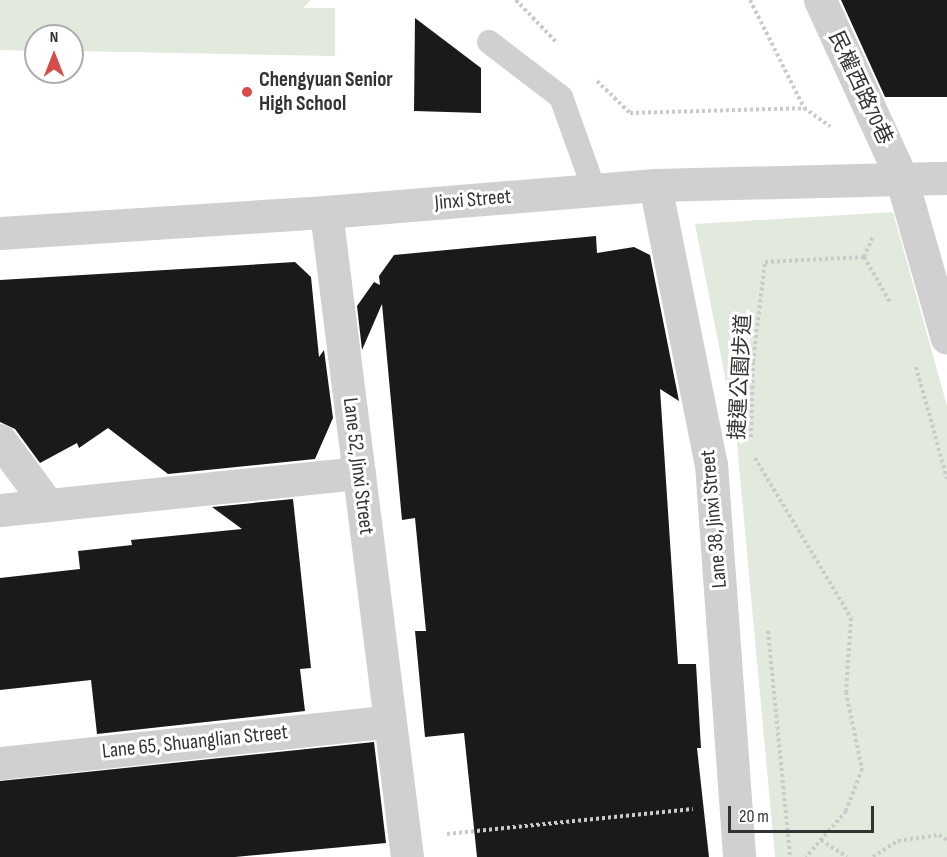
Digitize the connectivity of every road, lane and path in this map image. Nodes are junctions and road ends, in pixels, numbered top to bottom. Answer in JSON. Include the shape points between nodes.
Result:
{"nodes":[{"id":1,"x":516,"y":0,"type":"edge"},
{"id":2,"x":750,"y":0,"type":"edge"},
{"id":3,"x":820,"y":0,"type":"edge"},
{"id":4,"x":489,"y":42,"type":"dead end"},
{"id":5,"x":562,"y":47,"type":"dead end"},
{"id":6,"x":587,"y":72,"type":"dead end"},
{"id":7,"x":804,"y":108,"type":"junction"},
{"id":8,"x":833,"y":129,"type":"dead end"},
{"id":9,"x":901,"y":177,"type":"junction"},
{"id":10,"x":947,"y":178,"type":"edge"},
{"id":11,"x":655,"y":185,"type":"junction"},
{"id":12,"x":594,"y":189,"type":"junction"},
{"id":13,"x":326,"y":212,"type":"junction"},
{"id":14,"x":0,"y":233,"type":"edge"},
{"id":15,"x":893,"y":306,"type":"dead end"},
{"id":16,"x":947,"y":338,"type":"edge"},
{"id":17,"x":913,"y":358,"type":"dead end"},
{"id":18,"x":0,"y":440,"type":"edge"},
{"id":19,"x":751,"y":440,"type":"dead end"},
{"id":20,"x":752,"y":463,"type":"dead end"},
{"id":21,"x":359,"y":473,"type":"junction"},
{"id":22,"x":947,"y":479,"type":"edge"},
{"id":23,"x":48,"y":505,"type":"junction"},
{"id":24,"x":0,"y":510,"type":"edge"},
{"id":25,"x":767,"y":618,"type":"dead end"},
{"id":26,"x":390,"y":721,"type":"junction"},
{"id":27,"x":0,"y":763,"type":"edge"},
{"id":28,"x":736,"y":805,"type":"junction"},
{"id":29,"x":821,"y":840,"type":"junction"},
{"id":30,"x":947,"y":840,"type":"edge"},
{"id":31,"x":406,"y":848,"type":"edge"},
{"id":32,"x":740,"y":857,"type":"edge"},
{"id":33,"x":790,"y":857,"type":"edge"},
{"id":34,"x":806,"y":857,"type":"edge"},
{"id":35,"x":847,"y":857,"type":"edge"},
{"id":36,"x":873,"y":857,"type":"edge"}],
"edges":[{"from":1,"to":5,"type":"path"},
{"from":2,"to":7,"type":"path"},
{"from":3,"to":9,"type":"street","name":"民權西路70巷"},
{"from":4,"to":12,"type":"lane","via":[[561,96]]},
{"from":6,"to":7,"type":"path","via":[[630,113]]},
{"from":7,"to":8,"type":"path"},
{"from":9,"to":10,"type":"street","name":"Jinxi Street"},
{"from":9,"to":11,"type":"street","name":"Jinxi Street"},
{"from":9,"to":16,"type":"street","name":"民權西路70巷"},
{"from":11,"to":12,"type":"street","name":"Jinxi Street"},
{"from":11,"to":28,"type":"street","name":"Lane 38, Jinxi Street","via":[[711,464]]},
{"from":12,"to":13,"type":"street","name":"Jinxi Street"},
{"from":13,"to":14,"type":"street","name":"Jinxi Street"},
{"from":13,"to":21,"type":"street","name":"Lane 52, Jinxi Street"},
{"from":15,"to":19,"type":"path","name":"捷運公園步道","via":[[864,257],[765,262],[753,362]]},
{"from":17,"to":22,"type":"path"},
{"from":18,"to":23,"type":"street"},
{"from":20,"to":29,"type":"path","name":"捷運公園步道","via":[[751,451],[851,618],[846,692],[862,769],[846,811]]},
{"from":21,"to":23,"type":"street"},
{"from":21,"to":26,"type":"street","name":"Lane 52, Jinxi Street"},
{"from":23,"to":24,"type":"street"},
{"from":25,"to":33,"type":"path"},
{"from":26,"to":27,"type":"street","name":"Lane 65, Shuanglian Street"},
{"from":26,"to":31,"type":"street","name":"Lane 52, Jinxi Street"},
{"from":28,"to":31,"type":"path"},
{"from":28,"to":32,"type":"street","name":"Lane 38, Jinxi Street"},
{"from":29,"to":34,"type":"path","name":"捷運公園步道"},
{"from":29,"to":35,"type":"path"},
{"from":30,"to":36,"type":"path","via":[[939,835],[898,841]]}]}
